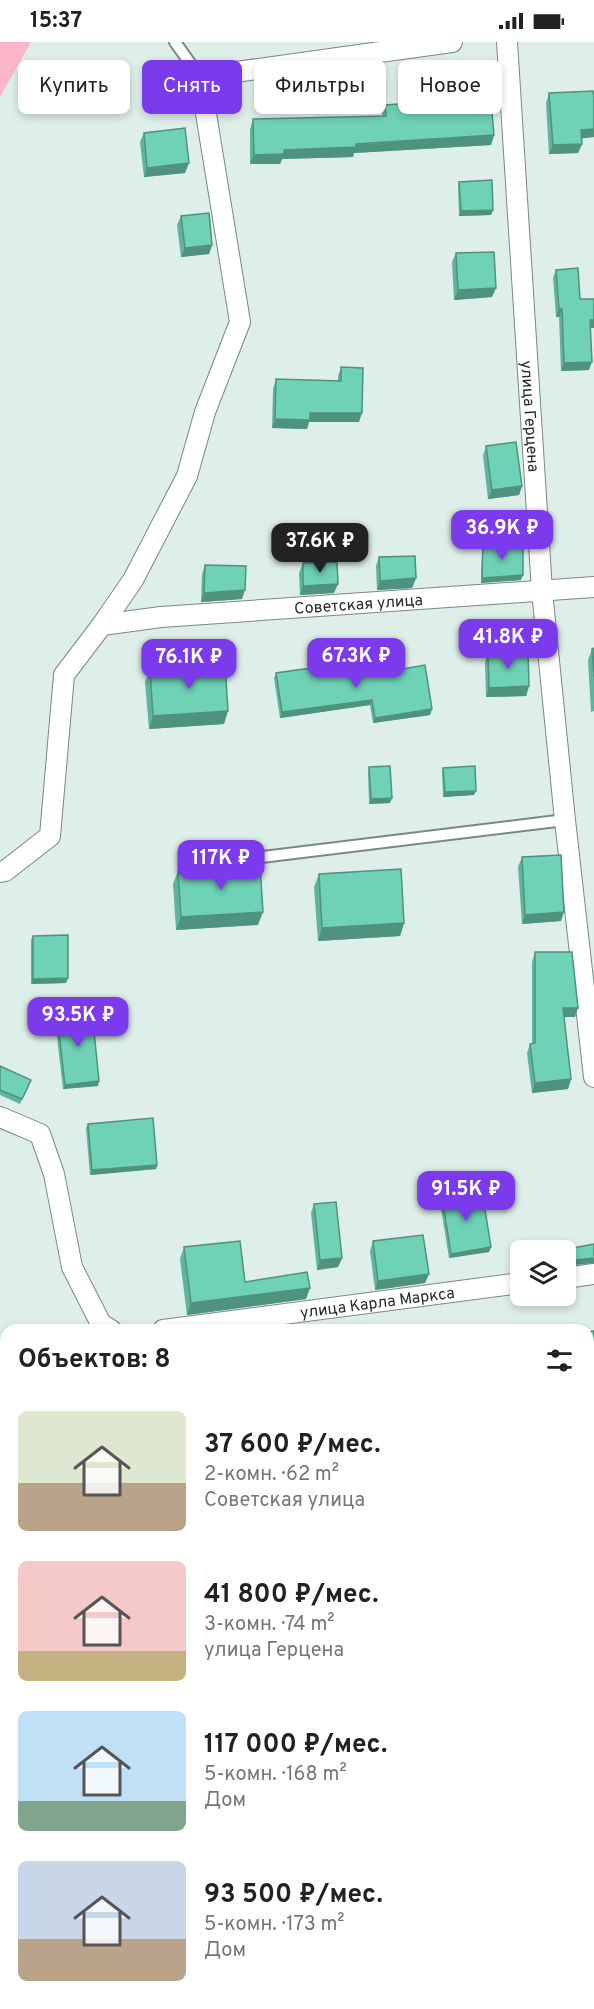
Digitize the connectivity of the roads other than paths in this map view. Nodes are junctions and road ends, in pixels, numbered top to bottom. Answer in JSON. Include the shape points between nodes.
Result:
{"nodes":[{"id":1,"x":175,"y":42,"type":"edge"},
{"id":2,"x":452,"y":42,"type":"edge"},
{"id":3,"x":507,"y":42,"type":"edge"},
{"id":4,"x":188,"y":60,"type":"edge"},
{"id":5,"x":242,"y":71,"type":"edge"},
{"id":6,"x":206,"y":114,"type":"edge"},
{"id":7,"x":594,"y":587,"type":"edge"},
{"id":8,"x":542,"y":591,"type":"junction"},
{"id":9,"x":102,"y":625,"type":"junction"},
{"id":10,"x":565,"y":820,"type":"junction"},
{"id":11,"x":205,"y":864,"type":"dead end"},
{"id":12,"x":0,"y":872,"type":"edge"},
{"id":13,"x":594,"y":1077,"type":"edge"},
{"id":14,"x":0,"y":1117,"type":"edge"},
{"id":15,"x":594,"y":1274,"type":"edge"},
{"id":16,"x":576,"y":1277,"type":"edge"},
{"id":17,"x":510,"y":1284,"type":"edge"},
{"id":18,"x":101,"y":1324,"type":"edge"},
{"id":19,"x":209,"y":1324,"type":"edge"}],
"edges":[{"from":1,"to":4,"type":"lane"},
{"from":2,"to":5,"type":"street"},
{"from":3,"to":8,"type":"street","name":"улица Герцена"},
{"from":6,"to":9,"type":"street","via":[[240,322],[205,412],[187,476],[133,580]]},
{"from":7,"to":8,"type":"street","name":"Советская улица"},
{"from":8,"to":9,"type":"street","name":"Советская улица","via":[[161,617]]},
{"from":8,"to":10,"type":"street","name":"улица Герцена"},
{"from":9,"to":12,"type":"street","via":[[64,675],[50,836]]},
{"from":10,"to":11,"type":"lane"},
{"from":10,"to":13,"type":"street","name":"улица Герцена"},
{"from":14,"to":18,"type":"street","via":[[40,1134],[54,1174],[72,1268]]},
{"from":15,"to":16,"type":"street"},
{"from":17,"to":19,"type":"street","name":"улица Карла Маркса"}]}
